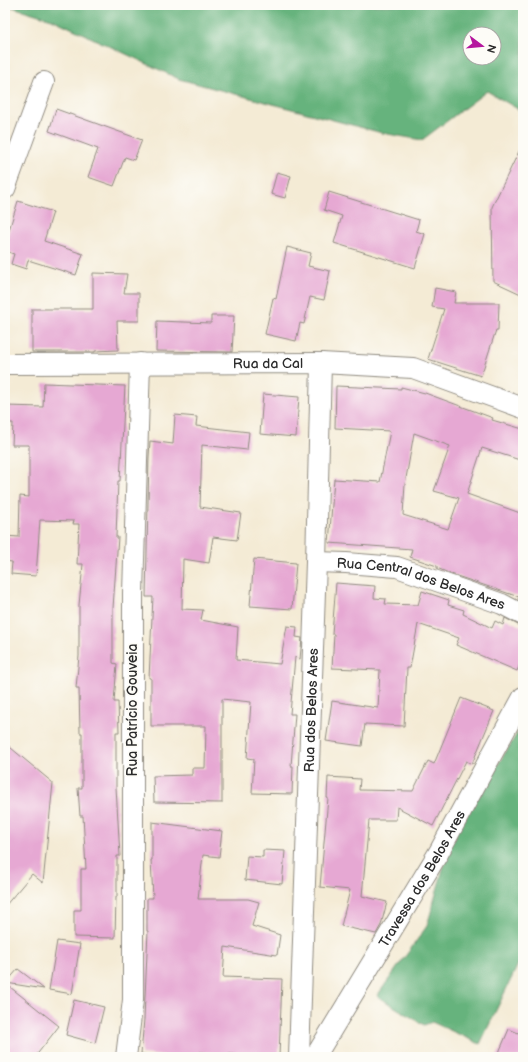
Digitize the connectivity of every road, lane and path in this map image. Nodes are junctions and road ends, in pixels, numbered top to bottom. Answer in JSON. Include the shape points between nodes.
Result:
{"nodes":[{"id":1,"x":44,"y":82,"type":"dead end"},
{"id":2,"x":5,"y":189,"type":"edge"},
{"id":3,"x":321,"y":362,"type":"junction"},
{"id":4,"x":140,"y":363,"type":"junction"},
{"id":5,"x":5,"y":364,"type":"edge"},
{"id":6,"x":523,"y":408,"type":"edge"},
{"id":7,"x":316,"y":562,"type":"junction"},
{"id":8,"x":523,"y":615,"type":"edge"},
{"id":9,"x":523,"y":697,"type":"edge"},
{"id":10,"x":126,"y":1057,"type":"edge"},
{"id":11,"x":299,"y":1057,"type":"edge"},
{"id":12,"x":315,"y":1057,"type":"edge"}],
"edges":[{"from":1,"to":2,"type":"street"},
{"from":3,"to":4,"type":"street","name":"Rua da Cal"},
{"from":3,"to":6,"type":"street","name":"Rua da Cal","via":[[413,368]]},
{"from":3,"to":7,"type":"street","name":"Rua dos Belos Ares"},
{"from":4,"to":5,"type":"street","name":"Rua da Cal"},
{"from":4,"to":10,"type":"street","name":"Rua Patrício Gouveia","via":[[133,601],[132,1000]]},
{"from":7,"to":8,"type":"street","name":"Rua Central dos Belos Ares","via":[[397,568],[502,604]]},
{"from":7,"to":11,"type":"street","name":"Rua dos Belos Ares"},
{"from":9,"to":12,"type":"street","name":"Travessa dos Belos Ares","via":[[439,852]]}]}
